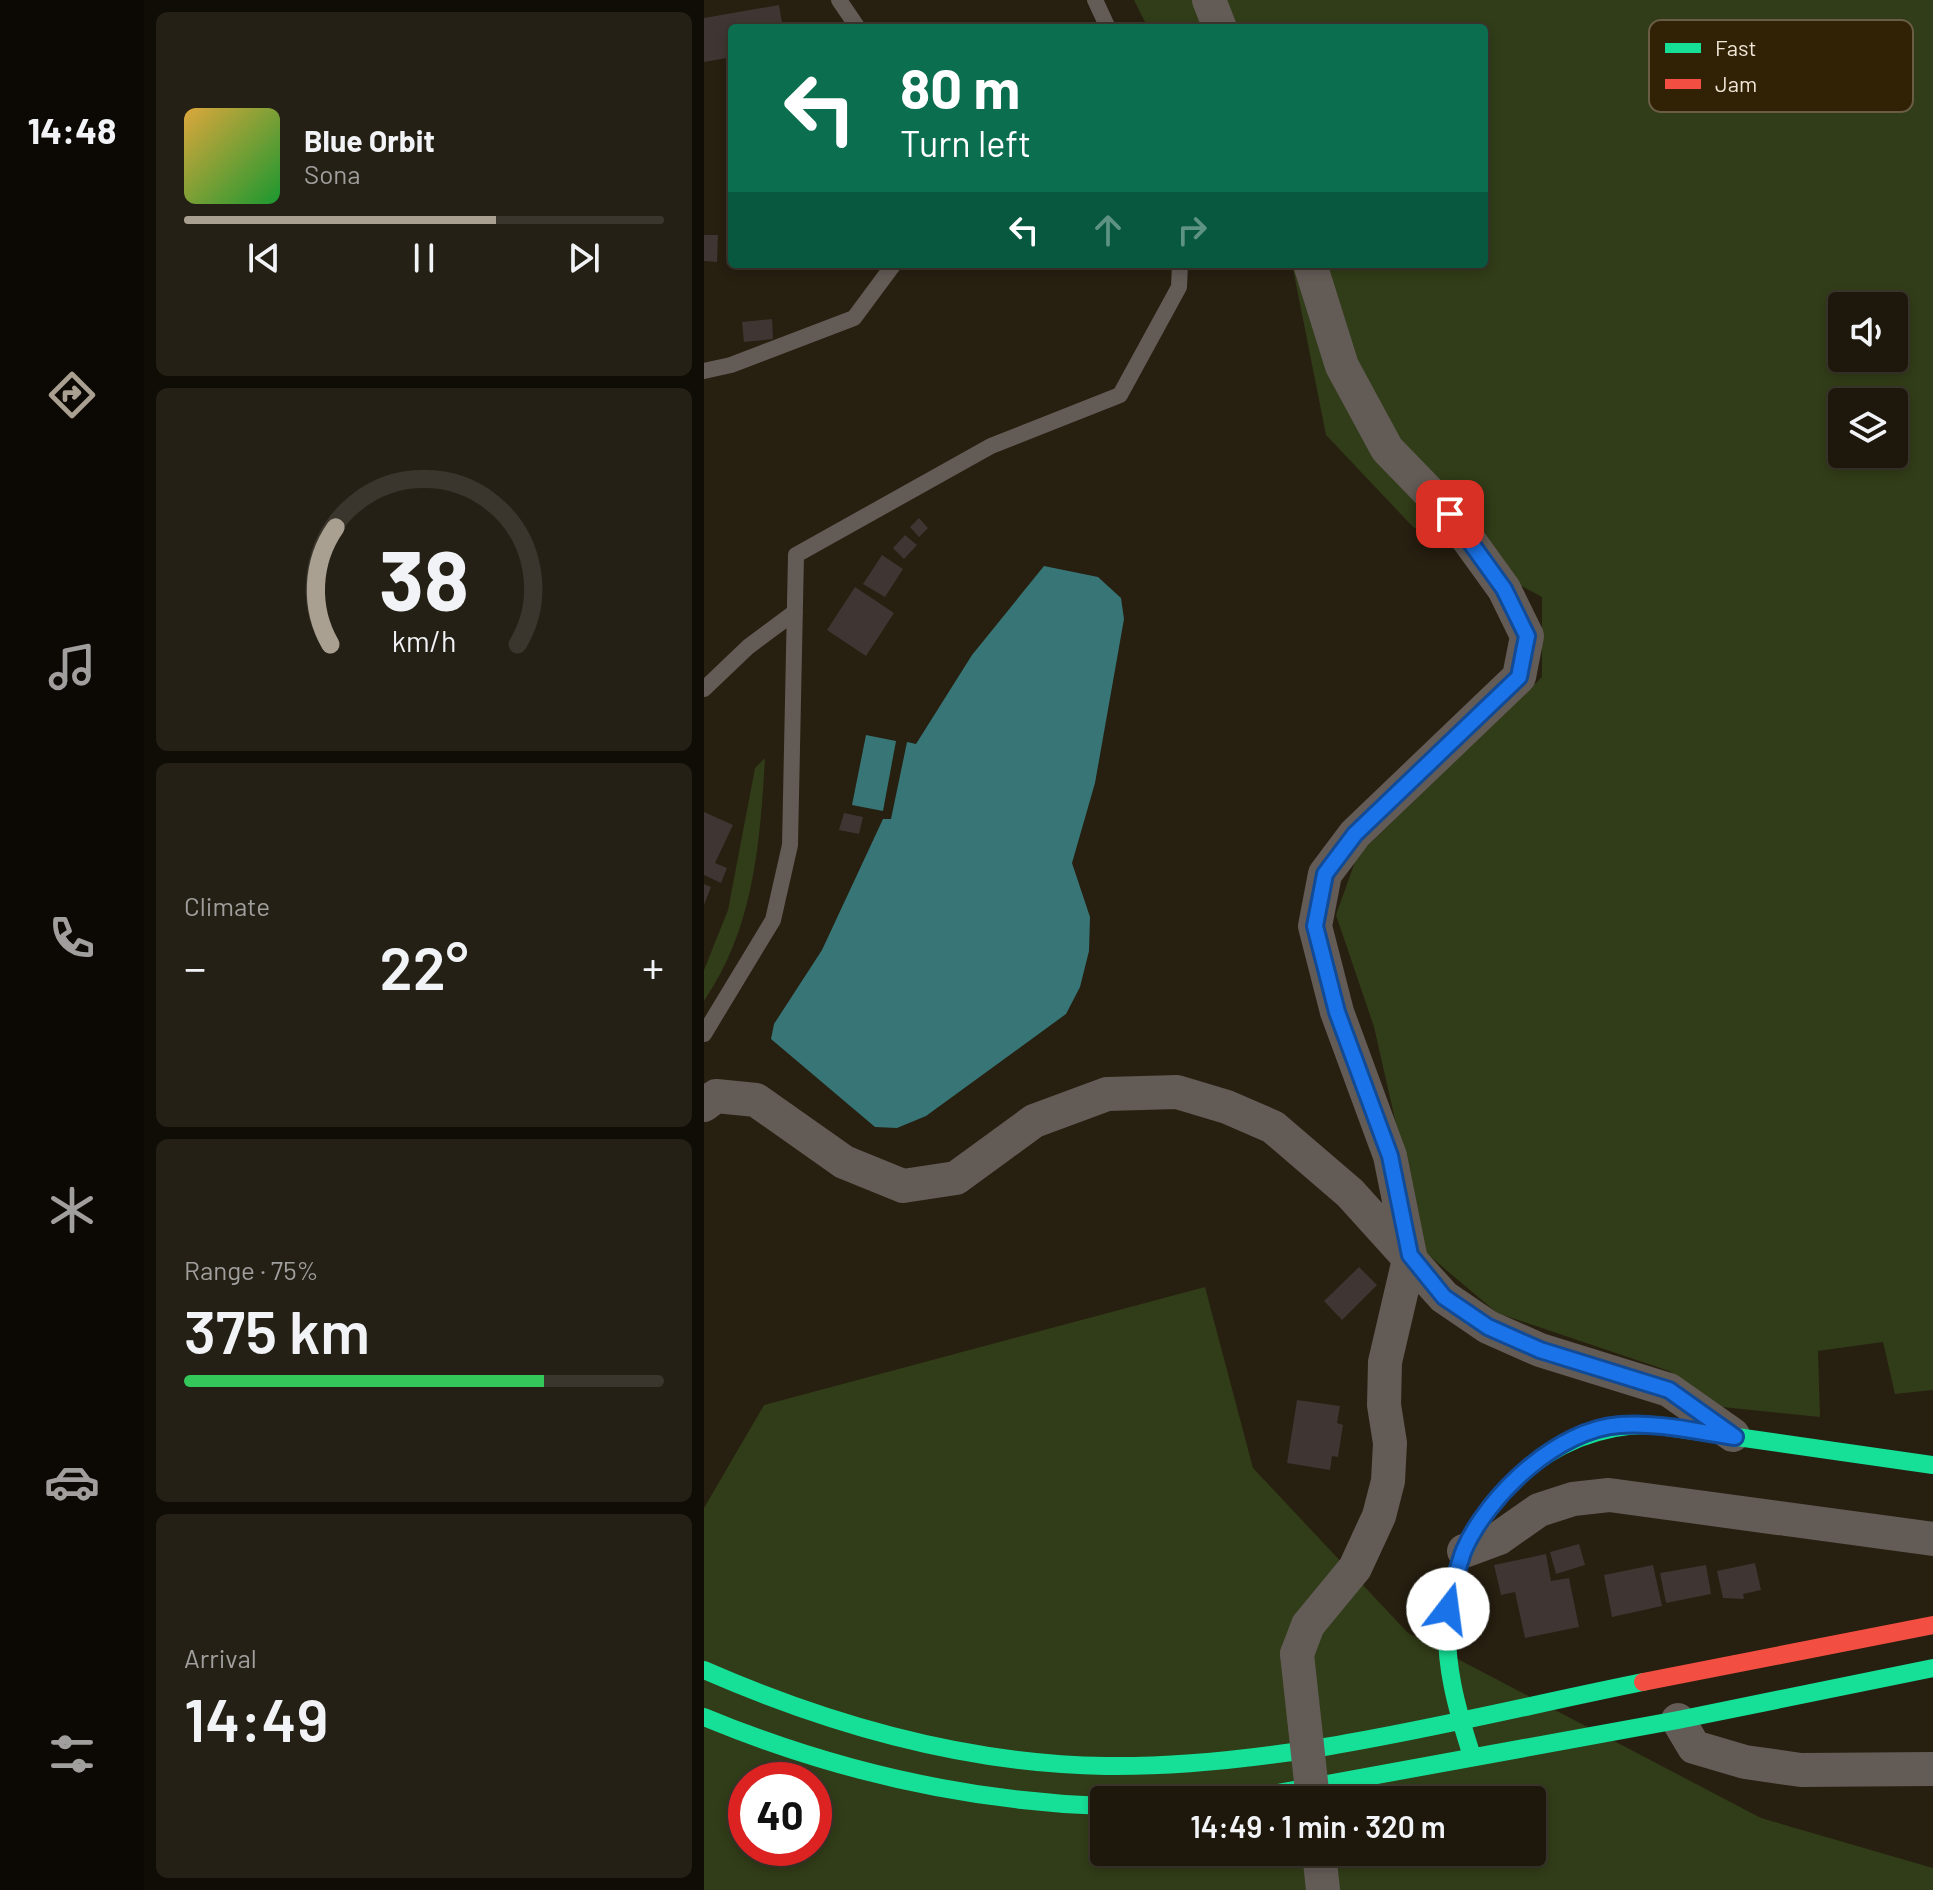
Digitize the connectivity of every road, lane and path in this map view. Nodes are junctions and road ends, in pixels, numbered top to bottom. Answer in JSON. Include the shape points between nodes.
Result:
{"nodes":[{"id":1,"x":839,"y":0,"type":"edge"},
{"id":2,"x":1095,"y":0,"type":"edge"},
{"id":3,"x":1209,"y":0,"type":"edge"},
{"id":4,"x":855,"y":24,"type":"edge"},
{"id":5,"x":1106,"y":24,"type":"edge"},
{"id":6,"x":1218,"y":24,"type":"edge"},
{"id":7,"x":891,"y":268,"type":"edge"},
{"id":8,"x":1180,"y":268,"type":"edge"},
{"id":9,"x":1311,"y":268,"type":"edge"},
{"id":10,"x":704,"y":371,"type":"edge"},
{"id":11,"x":795,"y":612,"type":"junction"},
{"id":12,"x":704,"y":689,"type":"edge"},
{"id":13,"x":704,"y":1034,"type":"edge"},
{"id":14,"x":704,"y":1105,"type":"edge"},
{"id":15,"x":1410,"y":1255,"type":"junction"},
{"id":16,"x":1735,"y":1437,"type":"junction"},
{"id":17,"x":1933,"y":1465,"type":"edge"},
{"id":18,"x":1933,"y":1539,"type":"edge"},
{"id":19,"x":1464,"y":1551,"type":"junction"},
{"id":20,"x":1933,"y":1625,"type":"edge"},
{"id":21,"x":1933,"y":1668,"type":"edge"},
{"id":22,"x":704,"y":1670,"type":"edge"},
{"id":23,"x":704,"y":1717,"type":"edge"},
{"id":24,"x":1459,"y":1718,"type":"junction"},
{"id":25,"x":1678,"y":1720,"type":"junction"},
{"id":26,"x":1472,"y":1756,"type":"junction"},
{"id":27,"x":1933,"y":1769,"type":"edge"},
{"id":28,"x":1311,"y":1786,"type":"edge"},
{"id":29,"x":1326,"y":1786,"type":"edge"},
{"id":30,"x":1090,"y":1805,"type":"edge"}],
"edges":[{"from":1,"to":4,"type":"lane"},
{"from":2,"to":5,"type":"lane"},
{"from":3,"to":6,"type":"street"},
{"from":7,"to":10,"type":"lane","via":[[854,318]]},
{"from":8,"to":11,"type":"lane","via":[[1179,287],[1120,395],[991,446],[796,555]]},
{"from":9,"to":15,"type":"street","via":[[1342,366],[1387,449],[1450,514],[1504,589],[1527,636],[1519,677],[1355,834],[1325,874],[1315,926],[1337,1012],[1390,1156]]},
{"from":11,"to":12,"type":"lane"},
{"from":11,"to":13,"type":"lane","via":[[786,860],[773,920]]},
{"from":14,"to":15,"type":"street","via":[[716,1096],[756,1100],[844,1162],[903,1186],[956,1178],[1034,1121],[1107,1094],[1177,1092],[1273,1127],[1350,1193]]},
{"from":15,"to":16,"type":"street","via":[[1444,1297],[1488,1327],[1540,1350],[1669,1390]]},
{"from":15,"to":28,"type":"street","bridge":true,"via":[[1385,1362],[1390,1443],[1379,1516],[1355,1568],[1308,1625],[1297,1654]]},
{"from":16,"to":17,"type":"street"},
{"from":16,"to":19,"type":"street","via":[[1653,1425],[1618,1425],[1585,1434],[1547,1454],[1513,1481],[1482,1518]]},
{"from":18,"to":19,"type":"street","via":[[1609,1495],[1539,1510],[1499,1538]]},
{"from":19,"to":24,"type":"street","via":[[1448,1609],[1447,1651]]},
{"from":20,"to":24,"type":"street"},
{"from":21,"to":25,"type":"street"},
{"from":22,"to":24,"type":"street","via":[[767,1699],[865,1732],[976,1756],[1075,1765],[1262,1754]]},
{"from":23,"to":30,"type":"street","via":[[853,1772],[974,1797]]},
{"from":24,"to":26,"type":"street"},
{"from":25,"to":26,"type":"street"},
{"from":25,"to":27,"type":"street","via":[[1694,1747],[1745,1762],[1801,1770]]},
{"from":26,"to":29,"type":"street"}]}
